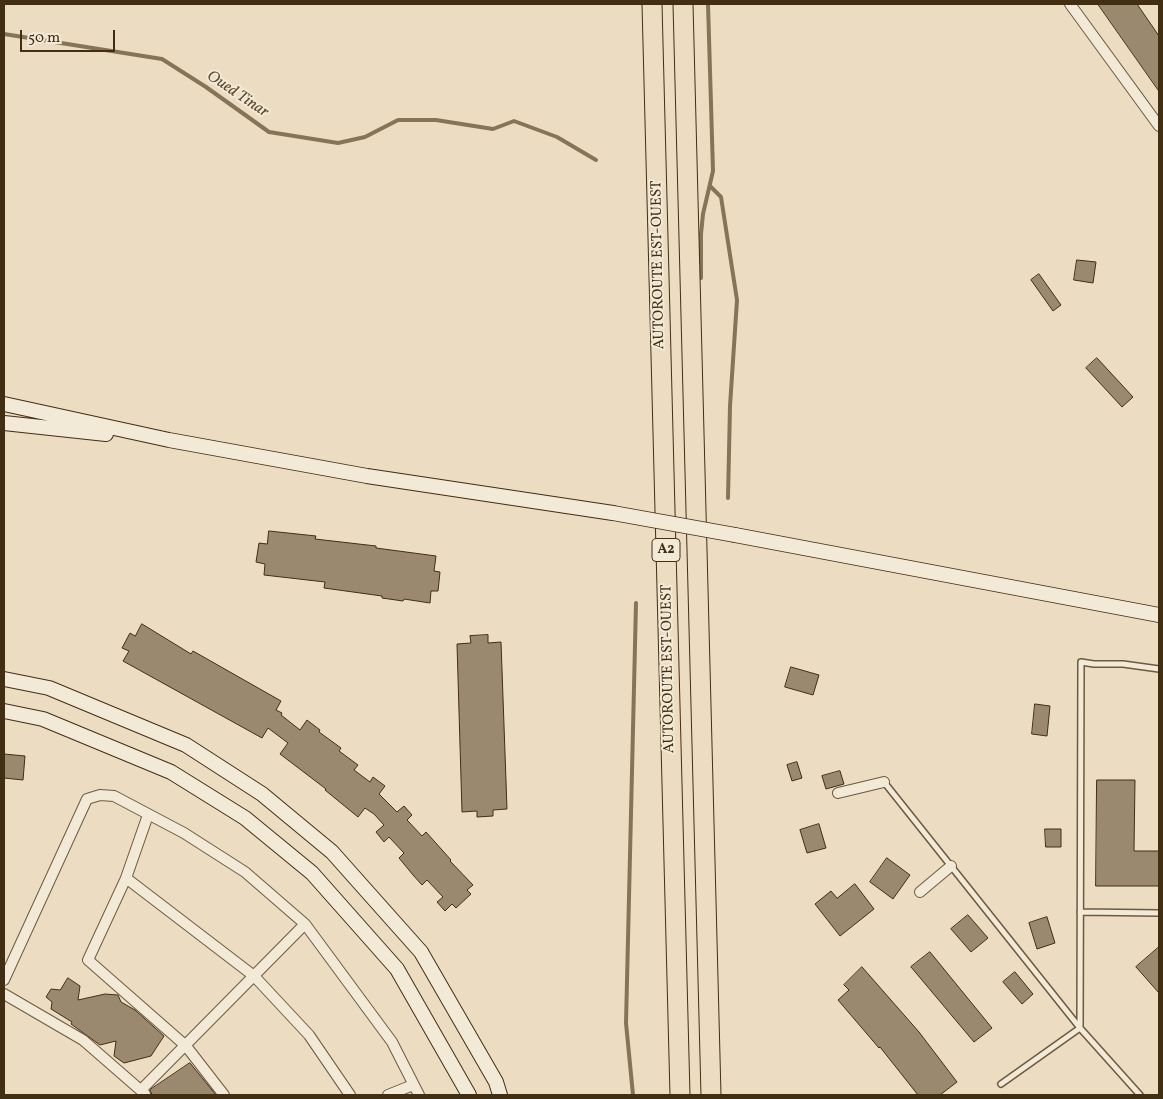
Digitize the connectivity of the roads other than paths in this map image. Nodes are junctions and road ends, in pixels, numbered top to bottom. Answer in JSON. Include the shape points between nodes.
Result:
{"nodes":[{"id":1,"x":652,"y":4,"type":"edge"},
{"id":2,"x":684,"y":4,"type":"edge"},
{"id":3,"x":1070,"y":4,"type":"edge"},
{"id":4,"x":1159,"y":126,"type":"edge"},
{"id":5,"x":4,"y":404,"type":"edge"},
{"id":6,"x":5,"y":424,"type":"edge"},
{"id":7,"x":169,"y":440,"type":"junction"},
{"id":8,"x":1159,"y":615,"type":"edge"},
{"id":9,"x":1159,"y":669,"type":"edge"},
{"id":10,"x":4,"y":679,"type":"edge"},
{"id":11,"x":4,"y":711,"type":"edge"},
{"id":12,"x":884,"y":782,"type":"joint"},
{"id":13,"x":838,"y":793,"type":"dead end"},
{"id":14,"x":148,"y":815,"type":"junction"},
{"id":15,"x":951,"y":866,"type":"junction"},
{"id":16,"x":126,"y":878,"type":"junction"},
{"id":17,"x":920,"y":892,"type":"dead end"},
{"id":18,"x":1080,"y":912,"type":"junction"},
{"id":19,"x":1159,"y":913,"type":"edge"},
{"id":20,"x":305,"y":924,"type":"junction"},
{"id":21,"x":254,"y":976,"type":"junction"},
{"id":22,"x":4,"y":980,"type":"edge"},
{"id":23,"x":4,"y":994,"type":"edge"},
{"id":24,"x":1080,"y":1028,"type":"junction"},
{"id":25,"x":186,"y":1046,"type":"junction"},
{"id":26,"x":1001,"y":1084,"type":"dead end"},
{"id":27,"x":413,"y":1085,"type":"junction"},
{"id":28,"x":143,"y":1093,"type":"edge"},
{"id":29,"x":224,"y":1095,"type":"edge"},
{"id":30,"x":350,"y":1095,"type":"edge"},
{"id":31,"x":388,"y":1095,"type":"edge"},
{"id":32,"x":419,"y":1095,"type":"edge"},
{"id":33,"x":469,"y":1095,"type":"edge"},
{"id":34,"x":500,"y":1095,"type":"edge"},
{"id":35,"x":680,"y":1095,"type":"edge"},
{"id":36,"x":711,"y":1095,"type":"edge"},
{"id":37,"x":1140,"y":1095,"type":"edge"}],
"edges":[{"from":1,"to":35,"type":"highway","name":"AUTOROUTE EST-OUEST","number":"A2"},
{"from":2,"to":36,"type":"highway","name":"AUTOROUTE EST-OUEST","number":"A2"},
{"from":3,"to":4,"type":"street"},
{"from":5,"to":7,"type":"main road"},
{"from":6,"to":7,"type":"main road"},
{"from":7,"to":8,"type":"main road","bridge":true,"via":[[367,476],[613,513]]},
{"from":9,"to":18,"type":"lane","via":[[1081,662]]},
{"from":10,"to":34,"type":"main road","via":[[49,688],[186,746],[262,794],[318,840],[421,952],[496,1082]]},
{"from":11,"to":33,"type":"main road","via":[[43,719],[171,772],[245,818],[312,873],[397,969]]},
{"from":12,"to":13,"type":"street"},
{"from":12,"to":15,"type":"lane"},
{"from":14,"to":16,"type":"street"},
{"from":14,"to":20,"type":"street","via":[[184,833],[245,872]]},
{"from":14,"to":22,"type":"street","via":[[114,796],[100,795],[87,799]]},
{"from":15,"to":17,"type":"street"},
{"from":15,"to":24,"type":"lane"},
{"from":16,"to":21,"type":"street"},
{"from":16,"to":25,"type":"street","via":[[88,960]]},
{"from":18,"to":19,"type":"lane"},
{"from":18,"to":24,"type":"lane"},
{"from":20,"to":21,"type":"street"},
{"from":20,"to":27,"type":"street","via":[[392,1042]]},
{"from":21,"to":25,"type":"street"},
{"from":21,"to":30,"type":"street","via":[[309,1036]]},
{"from":23,"to":28,"type":"street","via":[[83,1040]]},
{"from":24,"to":26,"type":"lane"},
{"from":24,"to":37,"type":"lane"},
{"from":25,"to":28,"type":"street"},
{"from":25,"to":29,"type":"street"},
{"from":27,"to":31,"type":"street"},
{"from":27,"to":32,"type":"street"}]}
